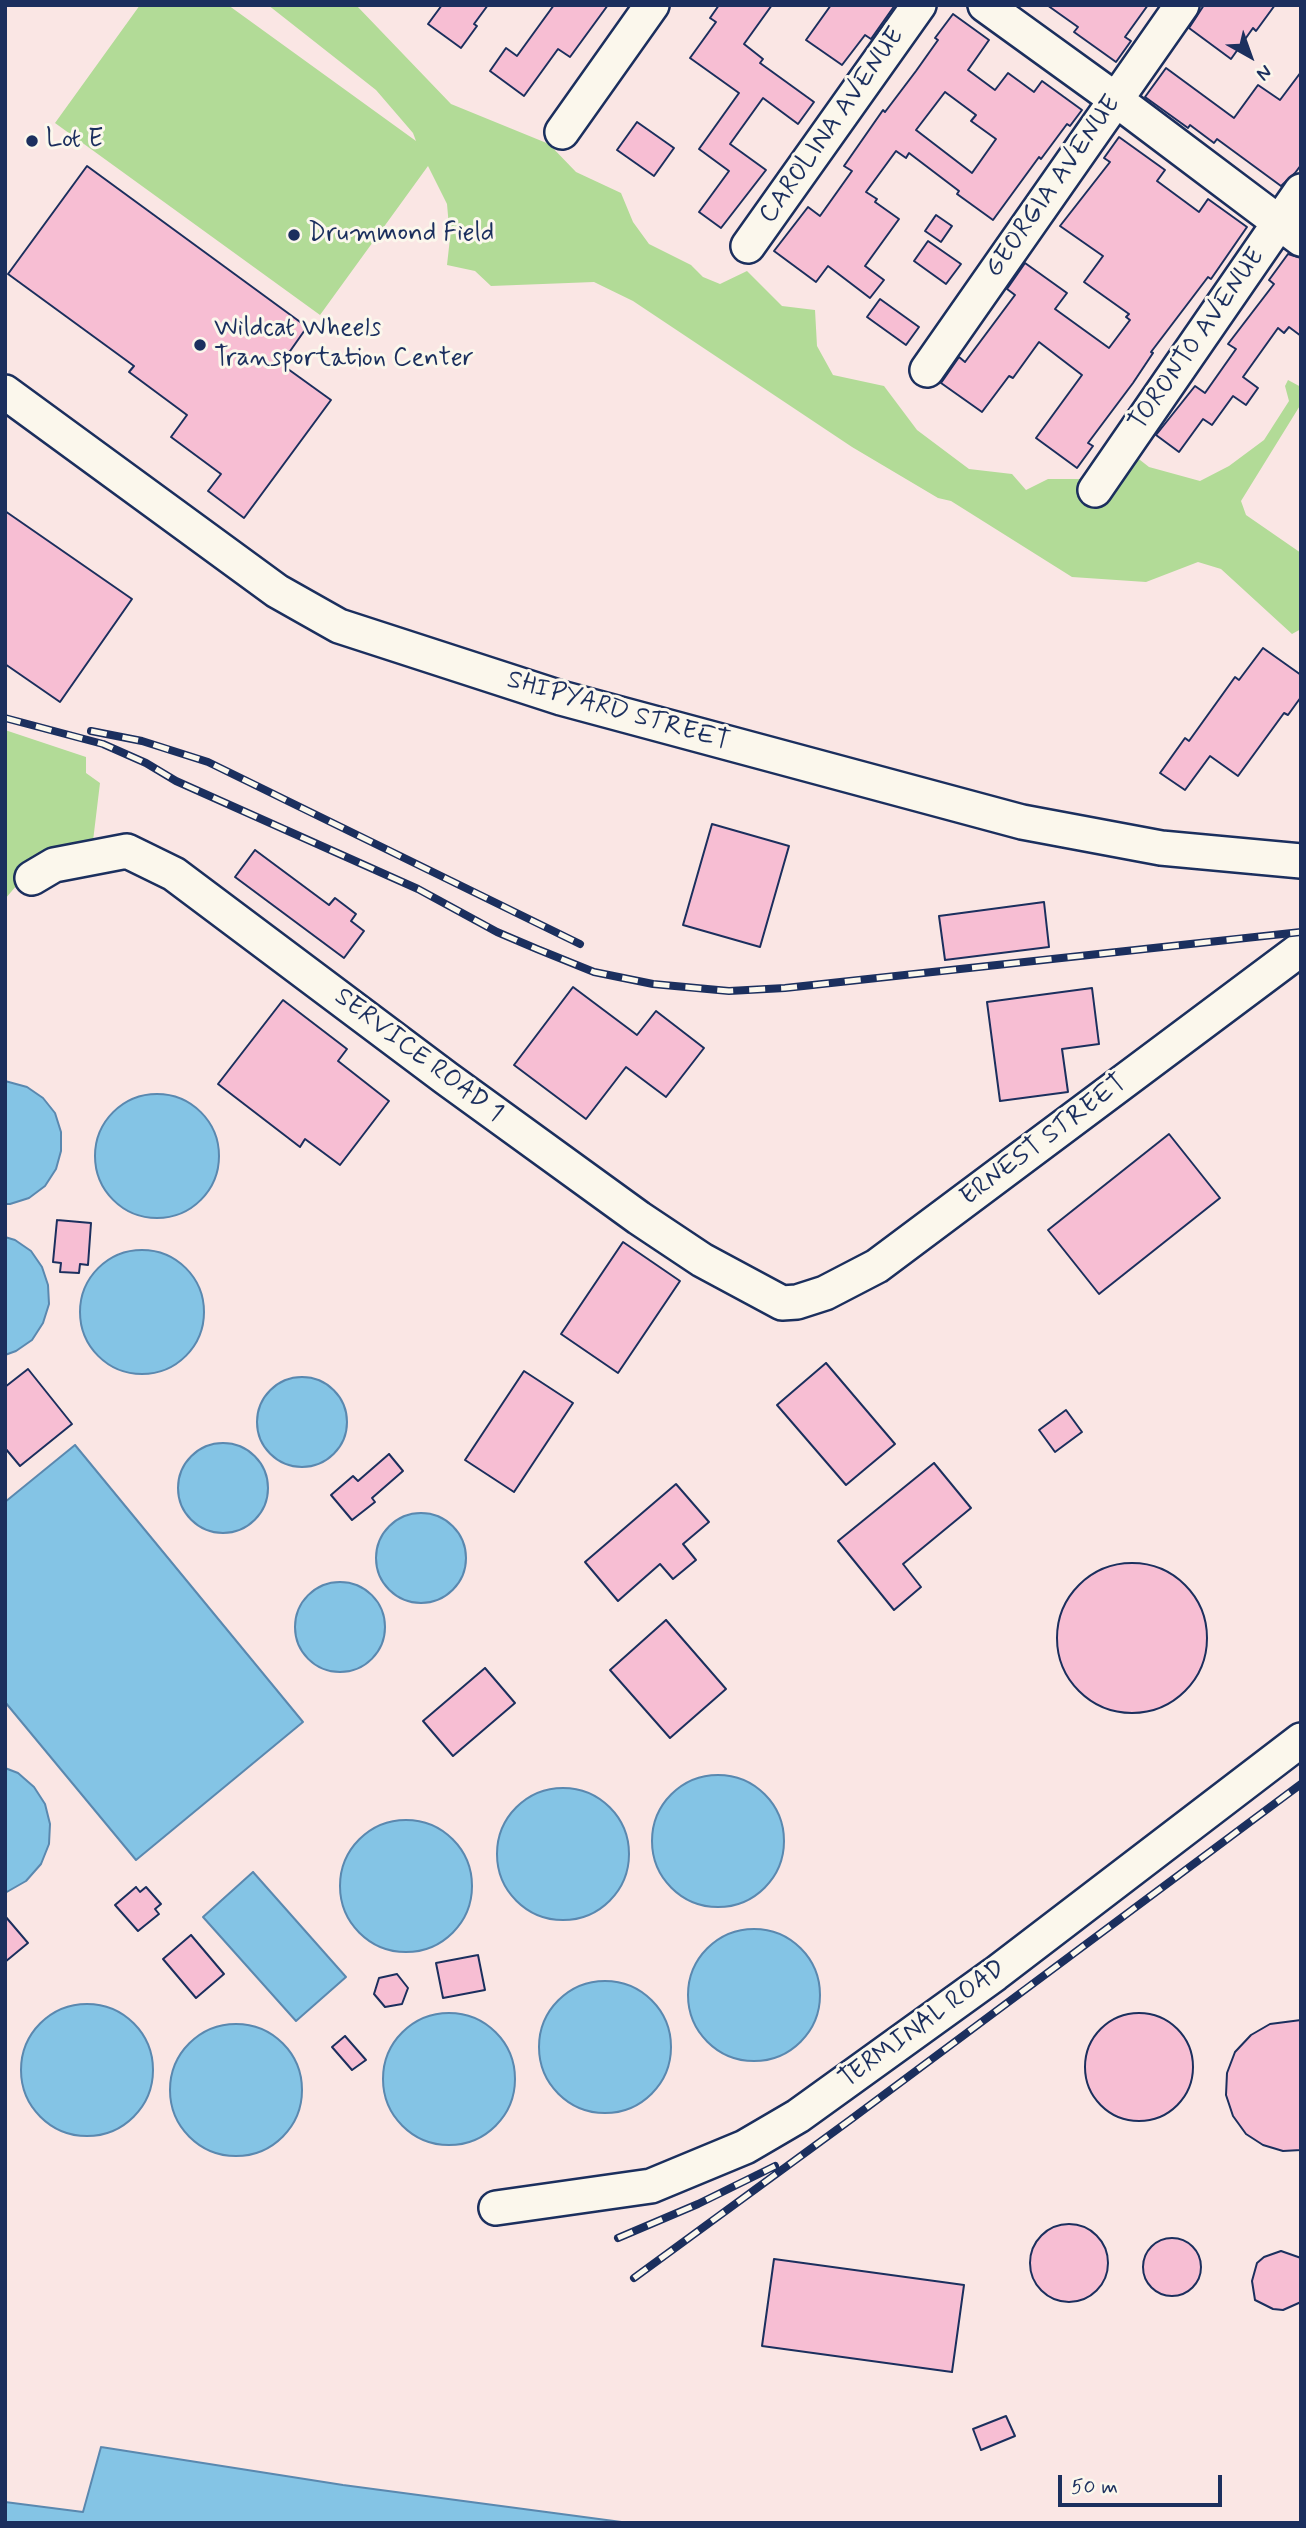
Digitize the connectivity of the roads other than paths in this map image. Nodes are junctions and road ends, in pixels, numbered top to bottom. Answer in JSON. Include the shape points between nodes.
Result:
{"nodes":[{"id":1,"x":652,"y":5,"type":"edge"},
{"id":2,"x":919,"y":5,"type":"edge"},
{"id":3,"x":985,"y":5,"type":"edge"},
{"id":4,"x":1182,"y":5,"type":"edge"},
{"id":5,"x":1115,"y":99,"type":"junction"},
{"id":6,"x":562,"y":132,"type":"dead end"},
{"id":7,"x":1301,"y":191,"type":"edge"},
{"id":8,"x":1290,"y":230,"type":"edge"},
{"id":9,"x":748,"y":246,"type":"dead end"},
{"id":10,"x":927,"y":370,"type":"dead end"},
{"id":11,"x":5,"y":392,"type":"edge"},
{"id":12,"x":1095,"y":490,"type":"dead end"},
{"id":13,"x":1301,"y":861,"type":"edge"},
{"id":14,"x":43,"y":871,"type":"dead end"},
{"id":15,"x":1301,"y":949,"type":"edge"},
{"id":16,"x":774,"y":1300,"type":"joint"},
{"id":17,"x":1301,"y":1740,"type":"edge"},
{"id":18,"x":496,"y":2208,"type":"dead end"}],
"edges":[{"from":1,"to":6,"type":"street"},
{"from":2,"to":9,"type":"street","name":"CAROLINA AVENUE"},
{"from":3,"to":5,"type":"street"},
{"from":4,"to":5,"type":"street","name":"GEORGIA AVENUE"},
{"from":5,"to":8,"type":"street"},
{"from":5,"to":10,"type":"street","name":"GEORGIA AVENUE"},
{"from":7,"to":8,"type":"street","name":"TORONTO AVENUE"},
{"from":8,"to":12,"type":"street","name":"TORONTO AVENUE"},
{"from":11,"to":13,"type":"street","name":"SHIPYARD STREET","via":[[277,591],[351,631],[561,698],[1022,822],[1161,848]]},
{"from":14,"to":16,"type":"street","name":"SERVICE ROAD 1","via":[[127,851],[174,874],[639,1218]]},
{"from":15,"to":16,"type":"street","name":"ERNEST STREET","via":[[877,1266],[825,1293],[797,1302]]},
{"from":17,"to":18,"type":"street","name":"TERMINAL ROAD","via":[[995,1974],[798,2116],[745,2147],[651,2186]]}]}
